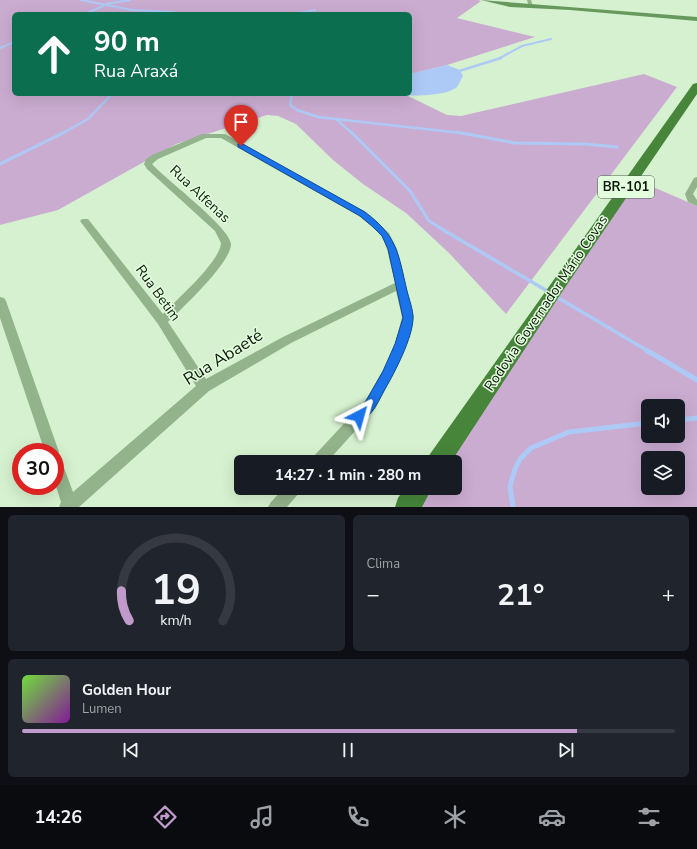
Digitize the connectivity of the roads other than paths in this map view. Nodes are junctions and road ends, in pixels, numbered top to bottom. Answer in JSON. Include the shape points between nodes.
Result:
{"nodes":[{"id":1,"x":484,"y":0,"type":"edge"},
{"id":2,"x":530,"y":3,"type":"edge"},
{"id":3,"x":697,"y":19,"type":"edge"},
{"id":4,"x":697,"y":86,"type":"edge"},
{"id":5,"x":697,"y":180,"type":"edge"},
{"id":6,"x":694,"y":201,"type":"edge"},
{"id":7,"x":85,"y":220,"type":"dead end"},
{"id":8,"x":401,"y":284,"type":"junction"},
{"id":9,"x":0,"y":301,"type":"edge"},
{"id":10,"x":162,"y":321,"type":"junction"},
{"id":11,"x":204,"y":387,"type":"junction"},
{"id":12,"x":49,"y":443,"type":"edge"},
{"id":13,"x":324,"y":455,"type":"edge"},
{"id":14,"x":443,"y":455,"type":"edge"},
{"id":15,"x":64,"y":490,"type":"edge"},
{"id":16,"x":287,"y":495,"type":"edge"},
{"id":17,"x":416,"y":495,"type":"edge"},
{"id":18,"x":69,"y":506,"type":"edge"},
{"id":19,"x":276,"y":507,"type":"edge"},
{"id":20,"x":408,"y":507,"type":"edge"}],
"edges":[{"from":1,"to":2,"type":"street","via":[[510,5]]},
{"from":2,"to":3,"type":"street"},
{"from":4,"to":14,"type":"main road","name":"Rodovia Governador Mário Covas","number":"BR-101"},
{"from":5,"to":6,"type":"street","via":[[689,194]]},
{"from":7,"to":10,"type":"street","name":"Rua Betim"},
{"from":8,"to":10,"type":"street","name":"Rua Alfenas","via":[[386,235],[362,214],[227,138],[205,136],[154,157],[148,164],[218,229],[226,245],[222,257],[214,267]]},
{"from":8,"to":11,"type":"street","name":"Rua Abaeté","via":[[287,340]]},
{"from":8,"to":13,"type":"street","via":[[408,318],[401,344],[370,405]]},
{"from":9,"to":12,"type":"street"},
{"from":10,"to":11,"type":"street","name":"Rua Betim"},
{"from":11,"to":18,"type":"street","name":"Rua Abaeté"},
{"from":15,"to":18,"type":"street"},
{"from":16,"to":19,"type":"street"},
{"from":17,"to":20,"type":"main road"}]}
